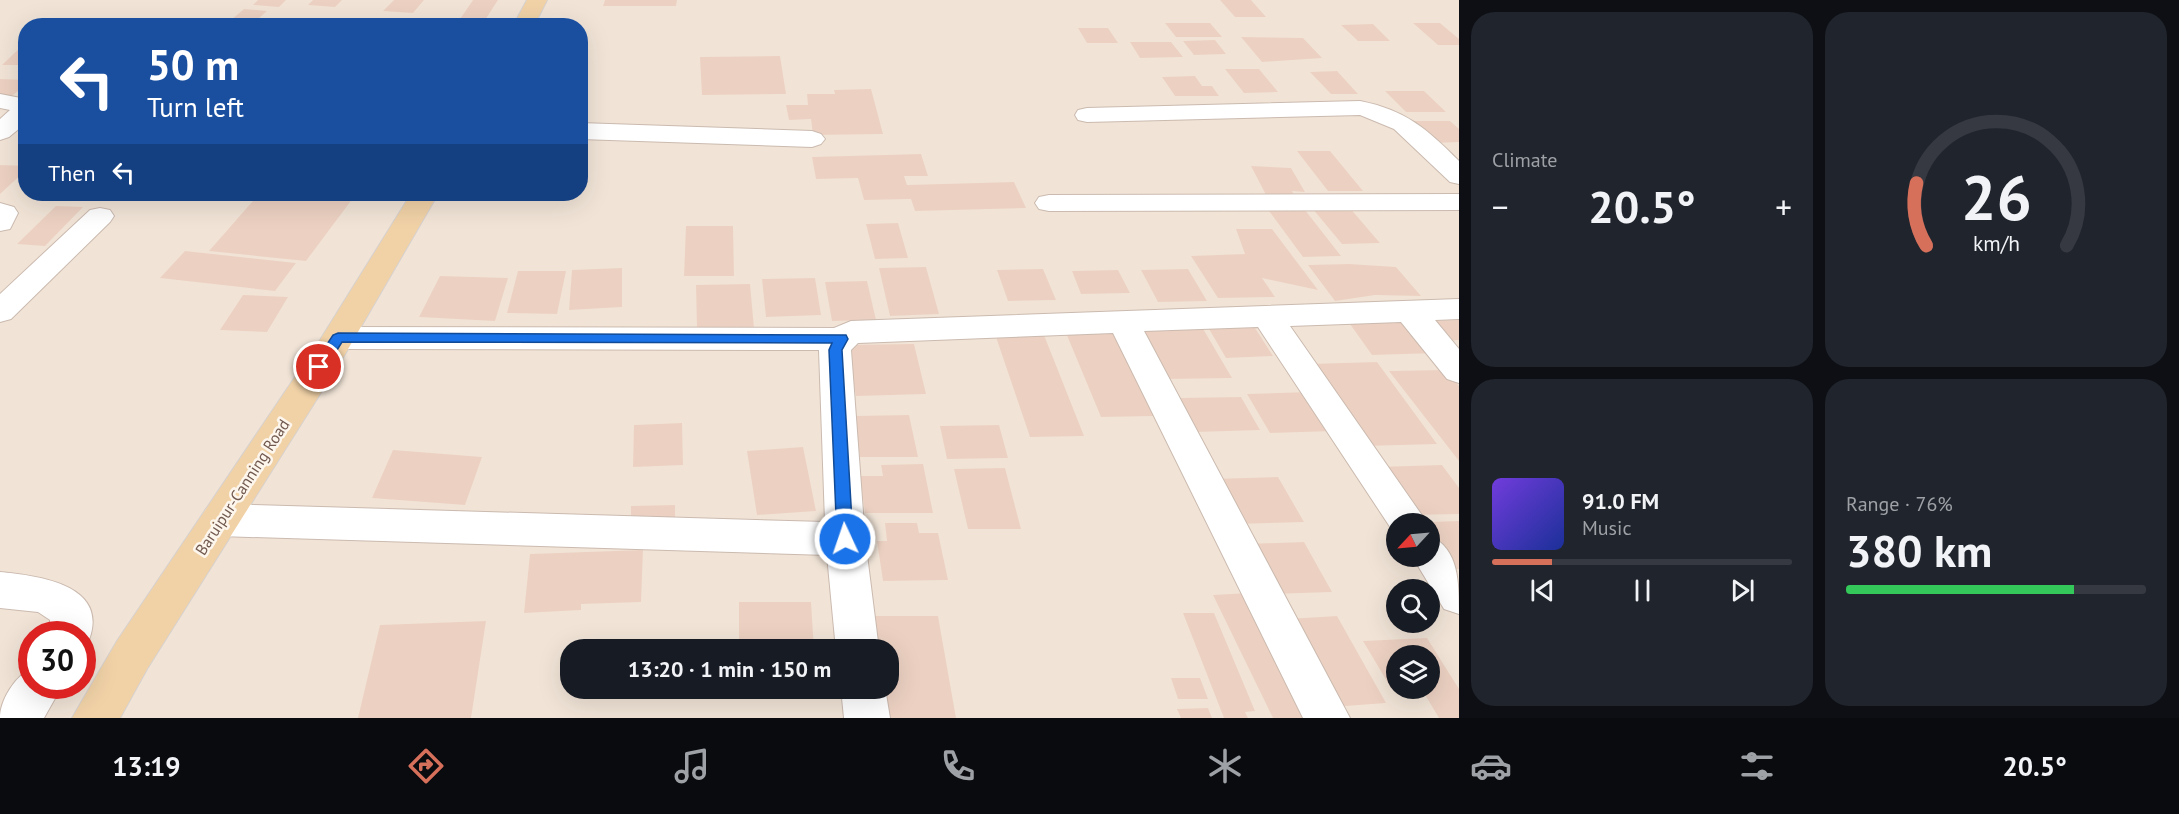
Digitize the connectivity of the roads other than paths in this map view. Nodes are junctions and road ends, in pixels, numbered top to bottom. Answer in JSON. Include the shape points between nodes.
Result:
{"nodes":[{"id":1,"x":537,"y":0,"type":"edge"},
{"id":2,"x":527,"y":18,"type":"edge"},
{"id":3,"x":0,"y":101,"type":"edge"},
{"id":4,"x":18,"y":105,"type":"edge"},
{"id":5,"x":1087,"y":115,"type":"dead end"},
{"id":6,"x":18,"y":117,"type":"edge"},
{"id":7,"x":588,"y":131,"type":"edge"},
{"id":8,"x":0,"y":132,"type":"edge"},
{"id":9,"x":812,"y":139,"type":"dead end"},
{"id":10,"x":1459,"y":176,"type":"edge"},
{"id":11,"x":420,"y":201,"type":"edge"},
{"id":12,"x":1459,"y":202,"type":"edge"},
{"id":13,"x":1049,"y":203,"type":"dead end"},
{"id":14,"x":0,"y":211,"type":"edge"},
{"id":15,"x":100,"y":216,"type":"dead end"},
{"id":16,"x":0,"y":223,"type":"edge"},
{"id":17,"x":1459,"y":309,"type":"edge"},
{"id":18,"x":1409,"y":310,"type":"junction"},
{"id":19,"x":0,"y":312,"type":"edge"},
{"id":20,"x":1267,"y":316,"type":"junction"},
{"id":21,"x":1123,"y":321,"type":"junction"},
{"id":22,"x":338,"y":338,"type":"junction"},
{"id":23,"x":841,"y":339,"type":"junction"},
{"id":24,"x":1459,"y":371,"type":"edge"},
{"id":25,"x":1401,"y":513,"type":"edge"},
{"id":26,"x":220,"y":520,"type":"junction"},
{"id":27,"x":845,"y":539,"type":"junction"},
{"id":28,"x":1439,"y":567,"type":"edge"},
{"id":29,"x":0,"y":590,"type":"edge"},
{"id":30,"x":1459,"y":596,"type":"edge"},
{"id":31,"x":74,"y":621,"type":"edge"},
{"id":32,"x":857,"y":639,"type":"edge"},
{"id":33,"x":31,"y":699,"type":"edge"},
{"id":34,"x":864,"y":699,"type":"edge"},
{"id":35,"x":18,"y":718,"type":"edge"},
{"id":36,"x":95,"y":718,"type":"edge"},
{"id":37,"x":867,"y":718,"type":"edge"},
{"id":38,"x":1327,"y":718,"type":"edge"}],
"edges":[{"from":1,"to":2,"type":"main road"},
{"from":3,"to":4,"type":"street"},
{"from":5,"to":10,"type":"street","via":[[1379,110],[1399,119]]},
{"from":6,"to":8,"type":"street"},
{"from":7,"to":9,"type":"street"},
{"from":11,"to":22,"type":"main road","name":"Baruipur-Canning Road"},
{"from":12,"to":13,"type":"street"},
{"from":14,"to":16,"type":"street","via":[[5,217]]},
{"from":15,"to":19,"type":"street"},
{"from":17,"to":18,"type":"street"},
{"from":18,"to":20,"type":"street"},
{"from":18,"to":24,"type":"street"},
{"from":20,"to":21,"type":"street"},
{"from":20,"to":25,"type":"street"},
{"from":21,"to":23,"type":"street","via":[[862,330]]},
{"from":21,"to":38,"type":"street"},
{"from":22,"to":23,"type":"street"},
{"from":22,"to":26,"type":"main road","name":"Baruipur-Canning Road"},
{"from":23,"to":27,"type":"street","via":[[836,350]]},
{"from":26,"to":27,"type":"street"},
{"from":26,"to":36,"type":"main road","name":"Baruipur-Canning Road"},
{"from":27,"to":32,"type":"street"},
{"from":28,"to":30,"type":"street"},
{"from":29,"to":31,"type":"street","via":[[47,597],[66,605]]},
{"from":33,"to":35,"type":"street"},
{"from":34,"to":37,"type":"street"}]}
